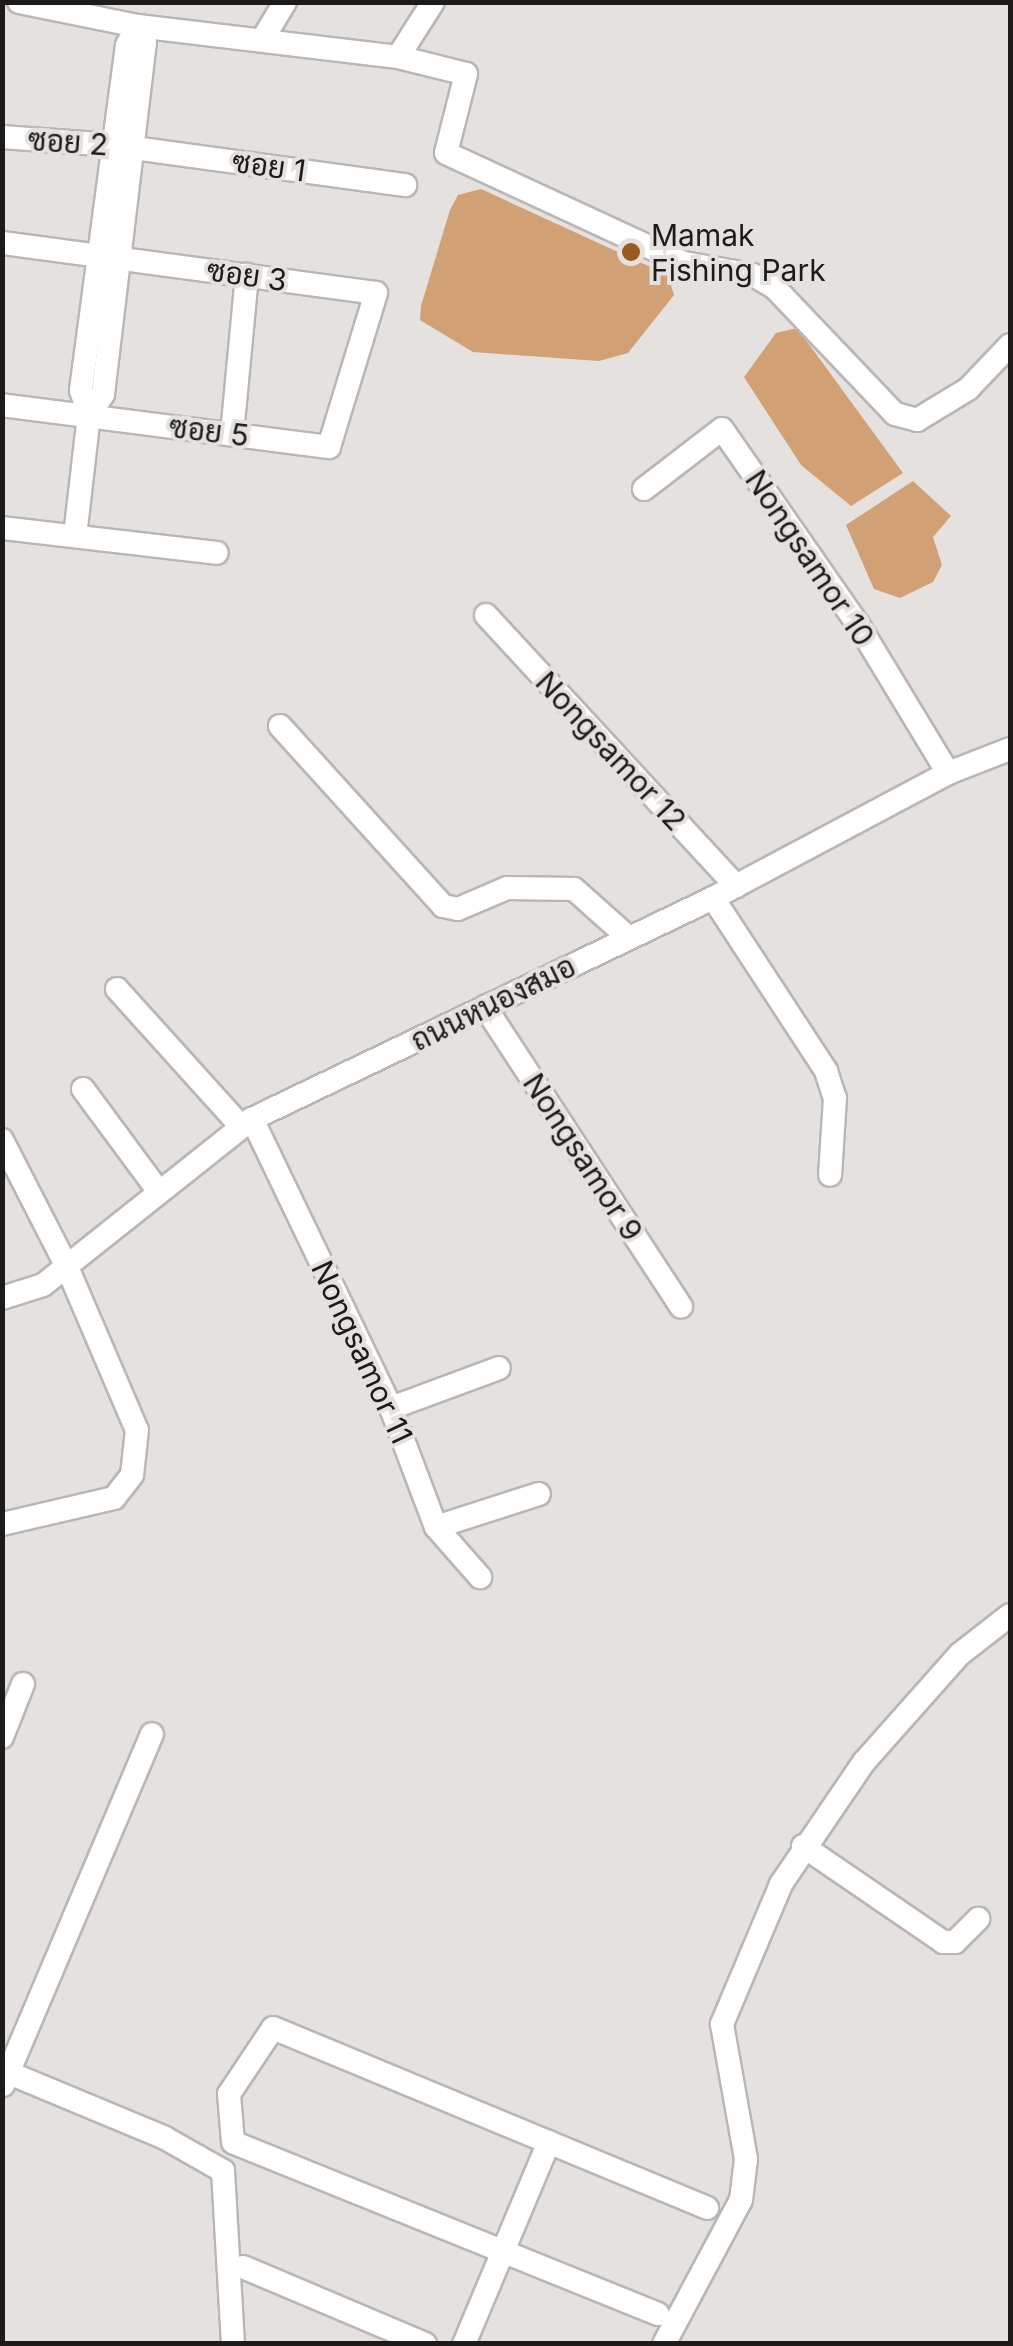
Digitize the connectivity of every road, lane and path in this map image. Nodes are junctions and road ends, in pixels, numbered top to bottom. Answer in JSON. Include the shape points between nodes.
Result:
{"nodes":[{"id":1,"x":19,"y":2,"type":"edge"},
{"id":2,"x":285,"y":2,"type":"edge"},
{"id":3,"x":433,"y":2,"type":"edge"},
{"id":4,"x":131,"y":17,"type":"edge"},
{"id":5,"x":264,"y":38,"type":"junction"},
{"id":6,"x":398,"y":57,"type":"junction"},
{"id":7,"x":2,"y":137,"type":"edge"},
{"id":8,"x":123,"y":146,"type":"junction"},
{"id":9,"x":405,"y":185,"type":"dead end"},
{"id":10,"x":2,"y":243,"type":"edge"},
{"id":11,"x":108,"y":255,"type":"junction"},
{"id":12,"x":248,"y":275,"type":"junction"},
{"id":13,"x":1010,"y":345,"type":"edge"},
{"id":14,"x":2,"y":405,"type":"edge"},
{"id":15,"x":89,"y":415,"type":"junction"},
{"id":16,"x":232,"y":434,"type":"junction"},
{"id":17,"x":329,"y":447,"type":"joint"},
{"id":18,"x":644,"y":490,"type":"dead end"},
{"id":19,"x":2,"y":528,"type":"edge"},
{"id":20,"x":75,"y":536,"type":"junction"},
{"id":21,"x":217,"y":553,"type":"dead end"},
{"id":22,"x":486,"y":615,"type":"dead end"},
{"id":23,"x":280,"y":726,"type":"dead end"},
{"id":24,"x":1010,"y":750,"type":"edge"},
{"id":25,"x":948,"y":773,"type":"junction"},
{"id":26,"x":736,"y":886,"type":"junction"},
{"id":27,"x":713,"y":898,"type":"junction"},
{"id":28,"x":629,"y":938,"type":"junction"},
{"id":29,"x":117,"y":989,"type":"dead end"},
{"id":30,"x":485,"y":1007,"type":"junction"},
{"id":31,"x":83,"y":1089,"type":"dead end"},
{"id":32,"x":246,"y":1122,"type":"junction"},
{"id":33,"x":2,"y":1140,"type":"edge"},
{"id":34,"x":830,"y":1175,"type":"dead end"},
{"id":35,"x":158,"y":1190,"type":"junction"},
{"id":36,"x":68,"y":1267,"type":"junction"},
{"id":37,"x":2,"y":1298,"type":"edge"},
{"id":38,"x":681,"y":1307,"type":"dead end"},
{"id":39,"x":499,"y":1368,"type":"dead end"},
{"id":40,"x":391,"y":1408,"type":"junction"},
{"id":41,"x":539,"y":1494,"type":"dead end"},
{"id":42,"x":2,"y":1524,"type":"edge"},
{"id":43,"x":436,"y":1527,"type":"junction"},
{"id":44,"x":480,"y":1577,"type":"dead end"},
{"id":45,"x":1010,"y":1615,"type":"edge"},
{"id":46,"x":23,"y":1684,"type":"dead end"},
{"id":47,"x":152,"y":1734,"type":"dead end"},
{"id":48,"x":2,"y":1737,"type":"edge"},
{"id":49,"x":803,"y":1846,"type":"junction"},
{"id":50,"x":978,"y":1919,"type":"dead end"},
{"id":51,"x":4,"y":2076,"type":"edge"},
{"id":52,"x":550,"y":2142,"type":"junction"},
{"id":53,"x":707,"y":2208,"type":"dead end"},
{"id":54,"x":504,"y":2251,"type":"junction"},
{"id":55,"x":243,"y":2267,"type":"dead end"},
{"id":56,"x":658,"y":2314,"type":"dead end"},
{"id":57,"x":233,"y":2344,"type":"edge"},
{"id":58,"x":425,"y":2344,"type":"edge"},
{"id":59,"x":464,"y":2344,"type":"edge"},
{"id":60,"x":664,"y":2344,"type":"edge"}],
"edges":[{"from":1,"to":4,"type":"street"},
{"from":2,"to":5,"type":"street"},
{"from":3,"to":6,"type":"street"},
{"from":4,"to":5,"type":"street"},
{"from":4,"to":8,"type":"street","via":[[144,43]]},
{"from":5,"to":6,"type":"street"},
{"from":6,"to":13,"type":"street","via":[[466,74],[446,153],[684,263],[753,275],[774,287],[895,414],[916,420],[968,389]]},
{"from":7,"to":8,"type":"street","name":"ซอย 2"},
{"from":8,"to":9,"type":"street","name":"ซอย 1"},
{"from":8,"to":11,"type":"street"},
{"from":10,"to":11,"type":"street","name":"ซอย 3"},
{"from":11,"to":12,"type":"street","name":"ซอย 3"},
{"from":11,"to":15,"type":"street","via":[[103,394]]},
{"from":12,"to":16,"type":"street"},
{"from":12,"to":17,"type":"street","name":"ซอย 3","via":[[376,292]]},
{"from":14,"to":15,"type":"street","name":"ซอย 5"},
{"from":15,"to":16,"type":"street","name":"ซอย 5"},
{"from":15,"to":20,"type":"street"},
{"from":16,"to":17,"type":"street","name":"ซอย 5"},
{"from":18,"to":25,"type":"street","name":"Nongsamor 10","via":[[722,429],[858,626]]},
{"from":19,"to":20,"type":"street"},
{"from":20,"to":21,"type":"street"},
{"from":22,"to":26,"type":"street","name":"Nongsamor 12"},
{"from":23,"to":28,"type":"street","via":[[439,904],[458,909],[507,888],[574,889]]},
{"from":24,"to":25,"type":"street","name":"ถนนหนองสมอ"},
{"from":25,"to":26,"type":"street","name":"ถนนหนองสมอ"},
{"from":26,"to":27,"type":"street","name":"ถนนหนองสมอ"},
{"from":27,"to":28,"type":"street","name":"ถนนหนองสมอ"},
{"from":27,"to":34,"type":"street","via":[[826,1070],[835,1098]]},
{"from":28,"to":30,"type":"street","name":"ถนนหนองสมอ"},
{"from":29,"to":32,"type":"street","name":"Nongsamor 11"},
{"from":30,"to":32,"type":"street","name":"ถนนหนองสมอ"},
{"from":30,"to":38,"type":"street","name":"Nongsamor 9"},
{"from":31,"to":35,"type":"street"},
{"from":32,"to":35,"type":"street","name":"ถนนหนองสมอ"},
{"from":32,"to":40,"type":"street","name":"Nongsamor 11"},
{"from":33,"to":36,"type":"street"},
{"from":35,"to":36,"type":"street","name":"ถนนหนองสมอ"},
{"from":36,"to":37,"type":"street","name":"ถนนหนองสมอ","via":[[43,1285]]},
{"from":36,"to":42,"type":"street","via":[[137,1430],[135,1465],[114,1498]]},
{"from":39,"to":40,"type":"street"},
{"from":40,"to":43,"type":"street","name":"Nongsamor 11"},
{"from":41,"to":43,"type":"street"},
{"from":43,"to":44,"type":"street","name":"Nongsamor 11"},
{"from":45,"to":49,"type":"street","via":[[960,1654],[895,1726]]},
{"from":46,"to":48,"type":"street"},
{"from":47,"to":51,"type":"street"},
{"from":49,"to":50,"type":"street","via":[[942,1942],[955,1942]]},
{"from":49,"to":60,"type":"street","via":[[722,2024],[746,2160],[741,2200]]},
{"from":51,"to":57,"type":"street","via":[[165,2138],[223,2171]]},
{"from":52,"to":53,"type":"street"},
{"from":52,"to":54,"type":"street"},
{"from":52,"to":54,"type":"street","via":[[274,2028],[229,2094],[233,2142]]},
{"from":54,"to":56,"type":"street"},
{"from":54,"to":59,"type":"street"},
{"from":55,"to":58,"type":"street"}]}
